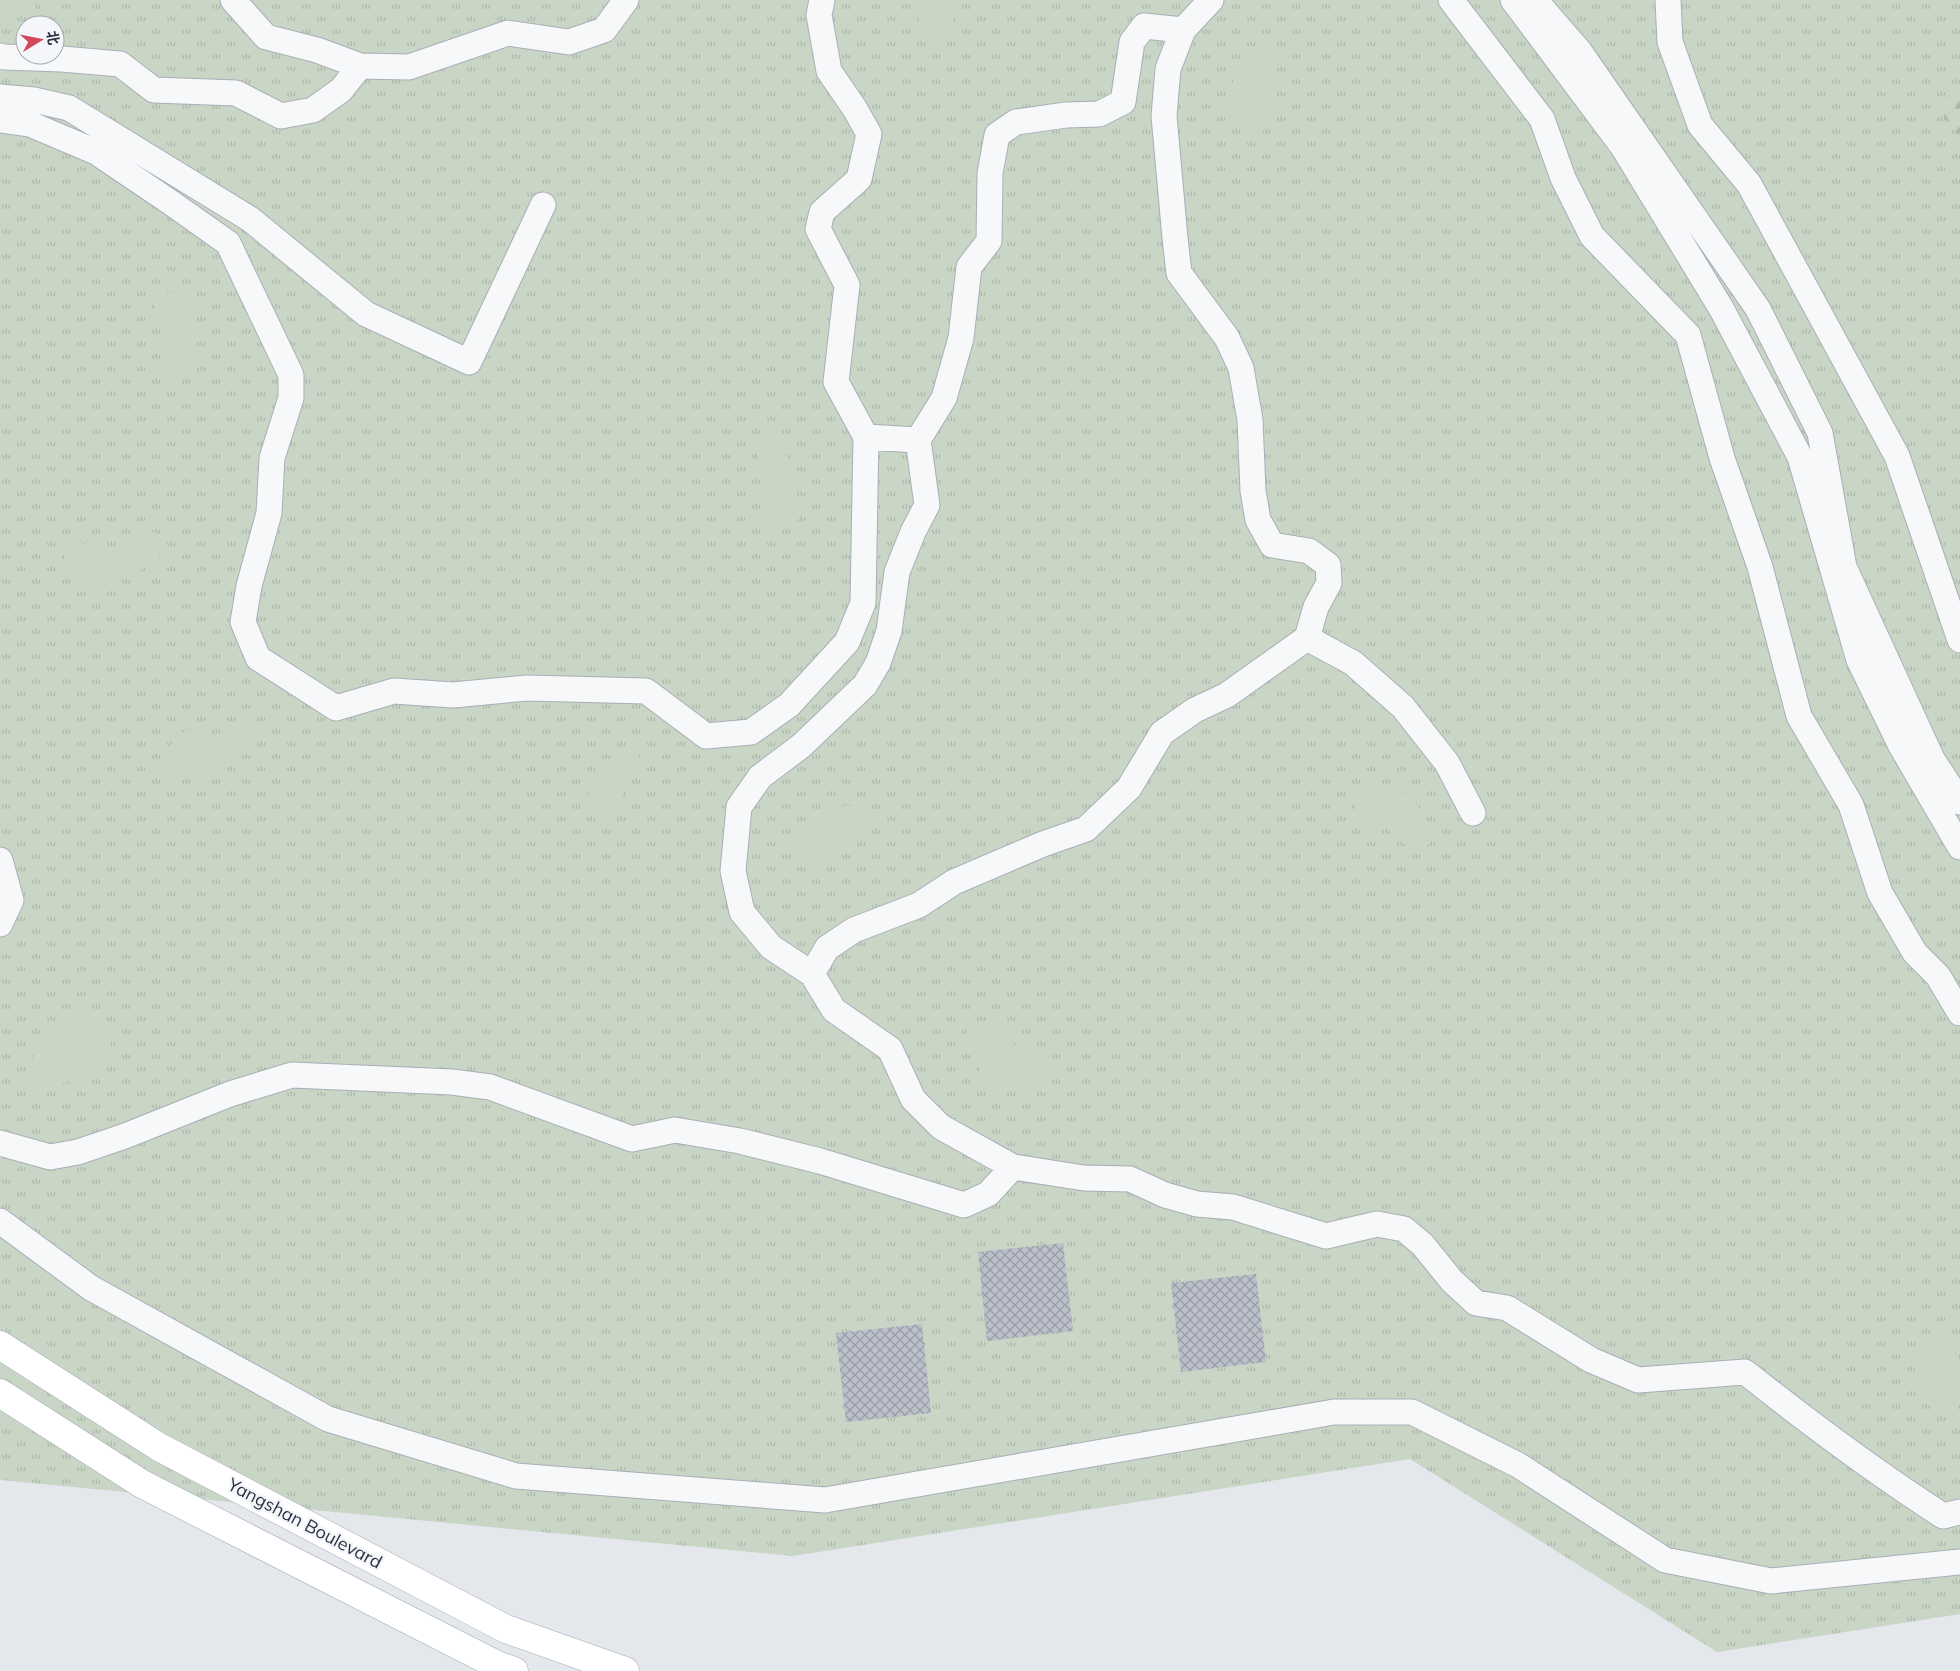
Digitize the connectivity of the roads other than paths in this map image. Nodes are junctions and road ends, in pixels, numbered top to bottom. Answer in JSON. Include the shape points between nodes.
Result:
{"nodes":[{"id":1,"x":233,"y":0,"type":"edge"},
{"id":2,"x":626,"y":0,"type":"edge"},
{"id":3,"x":822,"y":0,"type":"edge"},
{"id":4,"x":1211,"y":0,"type":"edge"},
{"id":5,"x":1451,"y":0,"type":"edge"},
{"id":6,"x":1513,"y":0,"type":"edge"},
{"id":7,"x":1535,"y":0,"type":"edge"},
{"id":8,"x":1668,"y":0,"type":"edge"},
{"id":9,"x":1182,"y":30,"type":"junction"},
{"id":10,"x":0,"y":56,"type":"edge"},
{"id":11,"x":360,"y":66,"type":"junction"},
{"id":12,"x":0,"y":97,"type":"edge"},
{"id":13,"x":0,"y":120,"type":"edge"},
{"id":14,"x":543,"y":205,"type":"dead end"},
{"id":15,"x":866,"y":437,"type":"junction"},
{"id":16,"x":918,"y":440,"type":"junction"},
{"id":17,"x":1307,"y":638,"type":"junction"},
{"id":18,"x":1960,"y":640,"type":"edge"},
{"id":19,"x":1960,"y":802,"type":"edge"},
{"id":20,"x":1473,"y":813,"type":"dead end"},
{"id":21,"x":1960,"y":847,"type":"edge"},
{"id":22,"x":0,"y":860,"type":"edge"},
{"id":23,"x":0,"y":924,"type":"edge"},
{"id":24,"x":812,"y":974,"type":"junction"},
{"id":25,"x":1960,"y":1013,"type":"edge"},
{"id":26,"x":0,"y":1143,"type":"edge"},
{"id":27,"x":1013,"y":1167,"type":"junction"},
{"id":28,"x":0,"y":1221,"type":"edge"},
{"id":29,"x":0,"y":1345,"type":"edge"},
{"id":30,"x":0,"y":1393,"type":"edge"},
{"id":31,"x":1960,"y":1512,"type":"edge"},
{"id":32,"x":1960,"y":1562,"type":"edge"},
{"id":33,"x":514,"y":1671,"type":"edge"},
{"id":34,"x":625,"y":1671,"type":"edge"}],
"edges":[{"from":1,"to":11,"type":"street","via":[[266,37]]},
{"from":2,"to":11,"type":"street","via":[[604,30],[570,42],[508,33],[409,67]]},
{"from":3,"to":15,"type":"street","via":[[819,15],[829,71],[869,134],[859,179],[822,212],[818,229],[847,285],[836,382]]},
{"from":4,"to":9,"type":"street"},
{"from":5,"to":25,"type":"street","via":[[1542,119],[1563,178],[1592,236],[1688,335],[1722,458],[1760,567],[1799,716],[1851,805],[1880,893],[1915,953],[1938,976]]},
{"from":6,"to":21,"type":"street","via":[[1623,147],[1721,308],[1800,457],[1859,660],[1901,746]]},
{"from":7,"to":19,"type":"street","via":[[1580,52],[1758,308],[1820,433],[1844,567],[1932,759]]},
{"from":8,"to":18,"type":"street","via":[[1670,42],[1700,125],[1749,184],[1897,456]]},
{"from":9,"to":16,"type":"street","via":[[1144,26],[1132,42],[1123,102],[1099,114],[1016,122],[997,135],[990,173],[989,241],[969,267],[961,338],[944,398]]},
{"from":9,"to":17,"type":"street","via":[[1168,69],[1164,116],[1179,273],[1227,338],[1241,368],[1250,420],[1253,491],[1258,520],[1272,545],[1309,550],[1328,565],[1329,583],[1316,607]]},
{"from":10,"to":11,"type":"street","via":[[120,64],[154,90],[236,93],[281,116],[313,110],[341,90]]},
{"from":12,"to":14,"type":"street","via":[[69,108],[250,219],[366,314],[469,362]]},
{"from":13,"to":15,"type":"street","via":[[30,124],[96,152],[228,243],[291,375],[291,398],[272,458],[269,513],[249,586],[243,622],[258,658],[336,708],[394,691],[453,695],[527,688],[646,691],[706,736],[751,732],[789,705],[847,642],[863,603]]},
{"from":15,"to":16,"type":"street"},
{"from":16,"to":24,"type":"street","via":[[927,505],[897,572],[889,631],[878,663],[865,685],[801,746],[760,777],[739,807],[732,871],[742,912],[771,947]]},
{"from":17,"to":20,"type":"street","via":[[1353,663],[1403,707],[1447,764]]},
{"from":17,"to":24,"type":"street","via":[[1227,695],[1195,710],[1162,734],[1128,788],[1086,829],[954,882],[919,905],[854,930],[827,948]]},
{"from":22,"to":23,"type":"street","via":[[11,900]]},
{"from":24,"to":27,"type":"street","via":[[834,1010],[890,1049],[913,1099],[941,1126]]},
{"from":26,"to":27,"type":"street","via":[[50,1157],[78,1152],[230,1094],[292,1075],[452,1082],[490,1087],[632,1139],[675,1130],[740,1141],[820,1161],[964,1206],[988,1194]]},
{"from":27,"to":31,"type":"street","via":[[1084,1178],[1130,1180],[1165,1195],[1197,1204],[1233,1207],[1326,1236],[1377,1224],[1404,1230],[1423,1245],[1452,1281],[1476,1303],[1507,1308],[1592,1360],[1638,1380],[1745,1372],[1935,1511],[1943,1516]]},
{"from":28,"to":32,"type":"street","via":[[91,1288],[328,1419],[516,1476],[825,1500],[1334,1412],[1412,1412],[1518,1465],[1665,1560],[1771,1581]]},
{"from":29,"to":34,"type":"main road","name":"Yangshan Boulevard","via":[[159,1447],[506,1629]]},
{"from":30,"to":33,"type":"main road","via":[[142,1484]]}]}
